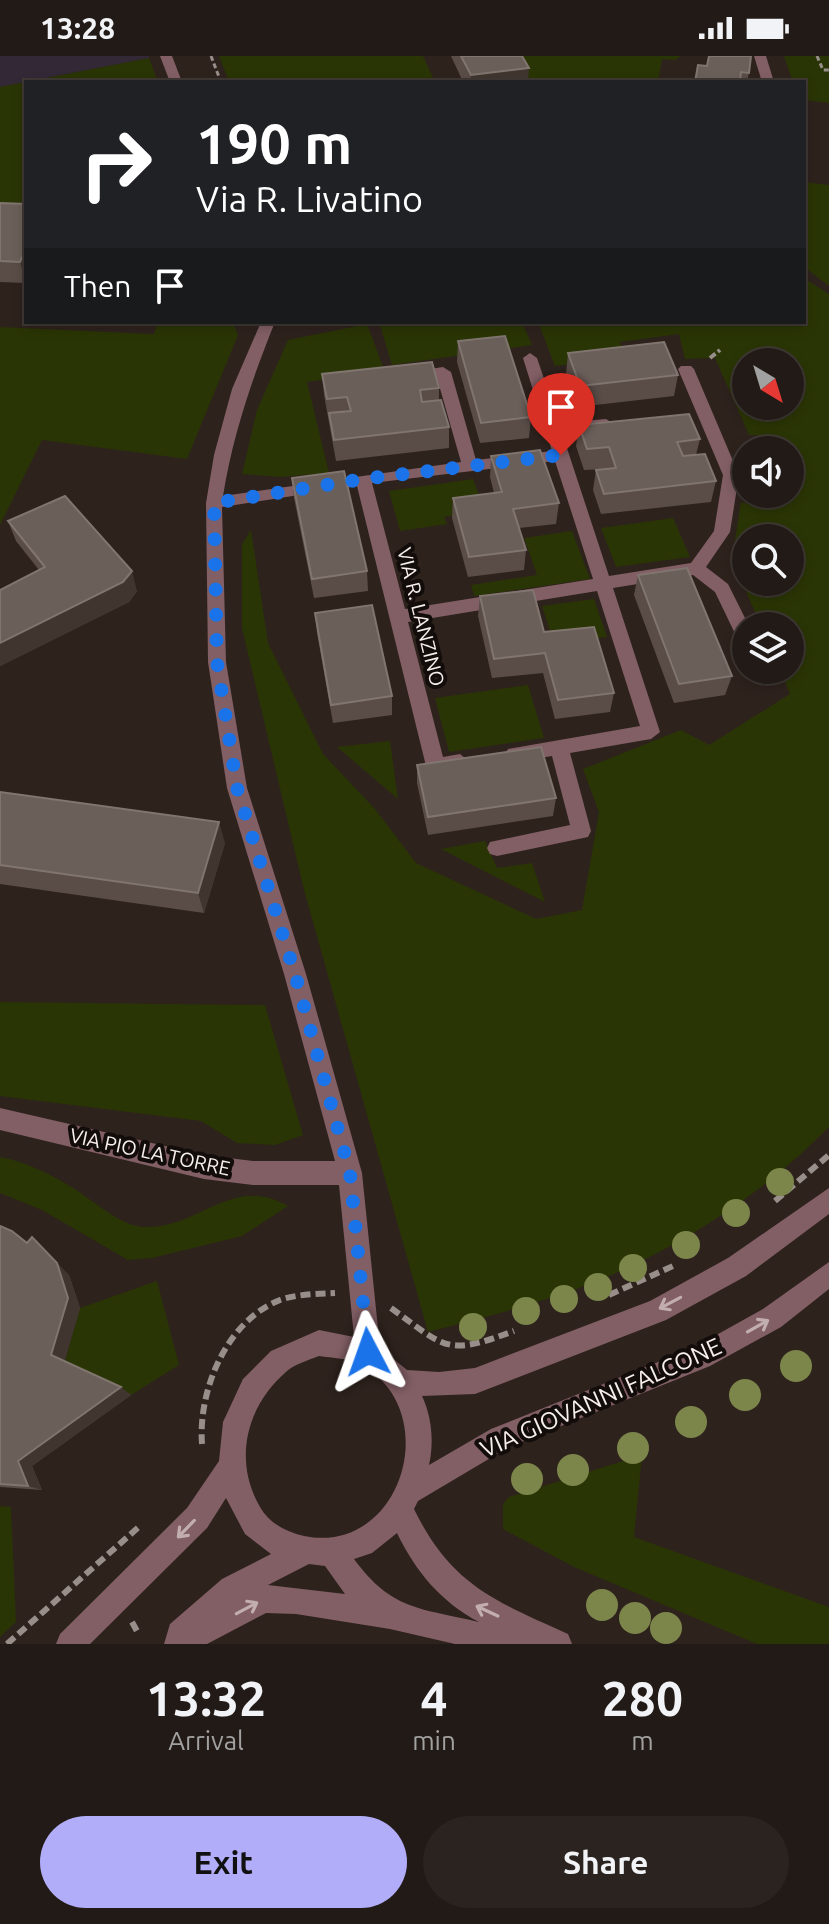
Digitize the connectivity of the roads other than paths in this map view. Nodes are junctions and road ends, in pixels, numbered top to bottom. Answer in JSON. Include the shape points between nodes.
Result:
{"nodes":[{"id":1,"x":166,"y":56,"type":"edge"},
{"id":2,"x":760,"y":56,"type":"edge"},
{"id":3,"x":175,"y":80,"type":"edge"},
{"id":4,"x":767,"y":80,"type":"edge"},
{"id":5,"x":261,"y":327,"type":"edge"},
{"id":6,"x":530,"y":358,"type":"dead end"},
{"id":7,"x":686,"y":369,"type":"dead end"},
{"id":8,"x":397,"y":378,"type":"edge"},
{"id":9,"x":706,"y":415,"type":"junction"},
{"id":10,"x":686,"y":417,"type":"edge"},
{"id":11,"x":627,"y":422,"type":"edge"},
{"id":12,"x":553,"y":429,"type":"junction"},
{"id":13,"x":561,"y":455,"type":"junction"},
{"id":14,"x":470,"y":466,"type":"junction"},
{"id":15,"x":363,"y":479,"type":"junction"},
{"id":16,"x":214,"y":503,"type":"junction"},
{"id":17,"x":696,"y":568,"type":"junction"},
{"id":18,"x":603,"y":585,"type":"junction"},
{"id":19,"x":733,"y":612,"type":"edge"},
{"id":20,"x":398,"y":617,"type":"junction"},
{"id":21,"x":559,"y":747,"type":"junction"},
{"id":22,"x":497,"y":848,"type":"dead end"},
{"id":23,"x":0,"y":1119,"type":"edge"},
{"id":24,"x":350,"y":1173,"type":"junction"},
{"id":25,"x":829,"y":1200,"type":"edge"},
{"id":26,"x":829,"y":1274,"type":"edge"},
{"id":27,"x":368,"y":1352,"type":"junction"},
{"id":28,"x":402,"y":1382,"type":"junction"},
{"id":29,"x":231,"y":1466,"type":"junction"},
{"id":30,"x":405,"y":1501,"type":"junction"},
{"id":31,"x":304,"y":1552,"type":"junction"},
{"id":32,"x":332,"y":1552,"type":"junction"},
{"id":33,"x":390,"y":1615,"type":"junction"},
{"id":34,"x":70,"y":1644,"type":"edge"},
{"id":35,"x":168,"y":1644,"type":"edge"},
{"id":36,"x":178,"y":1644,"type":"edge"},
{"id":37,"x":516,"y":1644,"type":"edge"},
{"id":38,"x":558,"y":1644,"type":"edge"}],
"edges":[{"from":1,"to":3,"type":"street"},
{"from":2,"to":4,"type":"street"},
{"from":5,"to":16,"type":"street","via":[[222,455]]},
{"from":6,"to":12,"type":"street"},
{"from":7,"to":9,"type":"street"},
{"from":8,"to":14,"type":"street","via":[[443,372]]},
{"from":9,"to":10,"type":"street"},
{"from":9,"to":17,"type":"street","via":[[731,475],[722,532]]},
{"from":11,"to":12,"type":"street"},
{"from":12,"to":13,"type":"street"},
{"from":13,"to":14,"type":"street"},
{"from":13,"to":18,"type":"street"},
{"from":14,"to":15,"type":"street"},
{"from":15,"to":16,"type":"street"},
{"from":15,"to":20,"type":"street","name":"VIA R. LANZINO"},
{"from":16,"to":24,"type":"street","via":[[217,662],[237,788]]},
{"from":17,"to":18,"type":"street"},
{"from":17,"to":19,"type":"street","via":[[722,588]]},
{"from":18,"to":20,"type":"street"},
{"from":18,"to":21,"type":"street","via":[[651,732]]},
{"from":20,"to":21,"type":"street","name":"VIA R. LANZINO","via":[[436,766]]},
{"from":21,"to":22,"type":"street","via":[[581,831]]},
{"from":23,"to":24,"type":"street","name":"VIA PIO LA TORRE","via":[[204,1167]]},
{"from":24,"to":27,"type":"street"},
{"from":25,"to":28,"type":"street","one_way":true,"via":[[737,1267],[657,1311],[475,1381]]},
{"from":30,"to":26,"type":"street","name":"VIA GIOVANNI FALCONE","one_way":true,"via":[[500,1438],[701,1357],[772,1318]]},
{"from":27,"to":28,"type":"street"},
{"from":27,"to":29,"type":"street","via":[[319,1343],[272,1363],[239,1408]]},
{"from":28,"to":30,"type":"street","via":[[411,1398],[421,1453]]},
{"from":29,"to":31,"type":"street","via":[[243,1505],[255,1522],[277,1541]]},
{"from":29,"to":34,"type":"street","one_way":true,"via":[[197,1518]]},
{"from":30,"to":32,"type":"street","via":[[385,1528],[365,1542]]},
{"from":38,"to":30,"type":"street","one_way":true,"via":[[466,1601],[435,1573]]},
{"from":31,"to":32,"type":"street"},
{"from":31,"to":35,"type":"street","via":[[232,1589]]},
{"from":32,"to":33,"type":"street","via":[[358,1588]]},
{"from":36,"to":33,"type":"street","one_way":true,"via":[[264,1599]]},
{"from":33,"to":37,"type":"street"}]}
